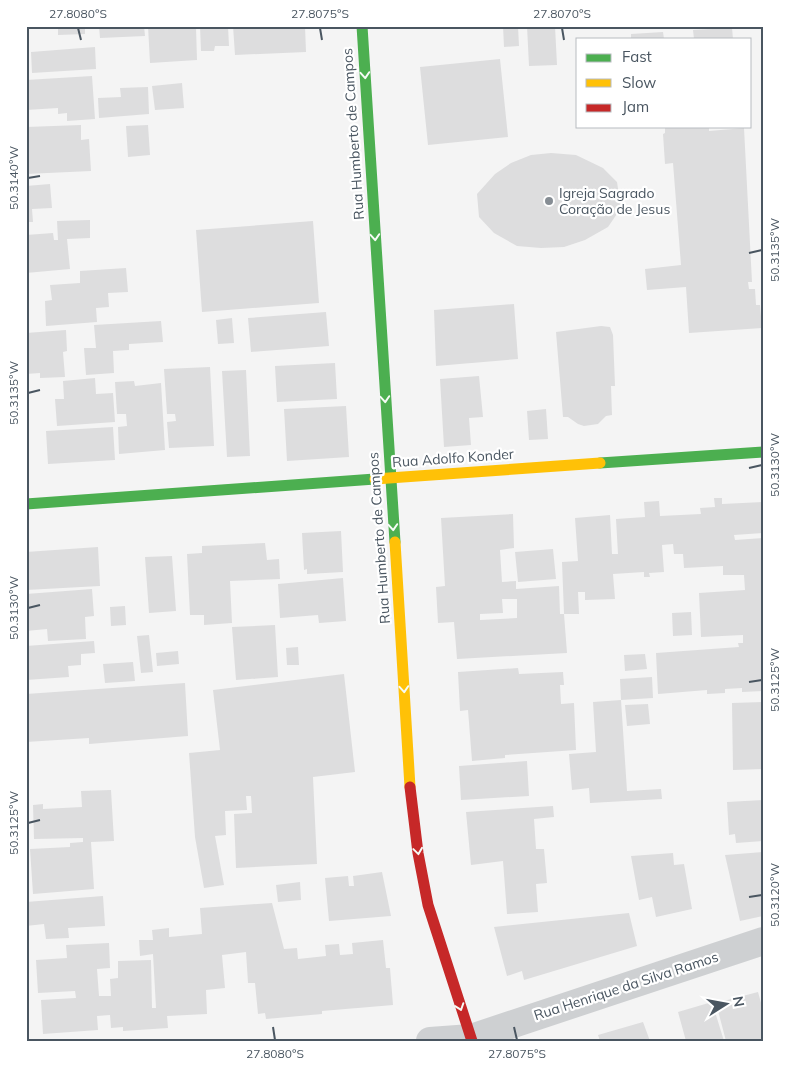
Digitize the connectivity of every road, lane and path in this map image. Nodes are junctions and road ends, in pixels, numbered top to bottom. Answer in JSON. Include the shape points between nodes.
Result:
{"nodes":[{"id":1,"x":362,"y":26,"type":"edge"},
{"id":2,"x":763,"y":452,"type":"edge"},
{"id":3,"x":390,"y":478,"type":"junction"},
{"id":4,"x":26,"y":504,"type":"edge"},
{"id":5,"x":763,"y":941,"type":"edge"},
{"id":6,"x":471,"y":1039,"type":"edge"},
{"id":7,"x":430,"y":1041,"type":"edge"}],
"edges":[{"from":1,"to":3,"type":"main road","name":"Rua Humberto de Campos","one_way":true},
{"from":2,"to":3,"type":"main road","name":"Rua Adolfo Konder"},
{"from":3,"to":4,"type":"main road","name":"Rua Adolfo Konder"},
{"from":3,"to":6,"type":"main road","name":"Rua Humberto de Campos","one_way":true,"via":[[410,785],[418,853],[440,948]]},
{"from":5,"to":6,"type":"street","name":"Rua Henrique da Silva Ramos"},
{"from":6,"to":7,"type":"street","name":"Rua Henrique da Silva Ramos"}]}
